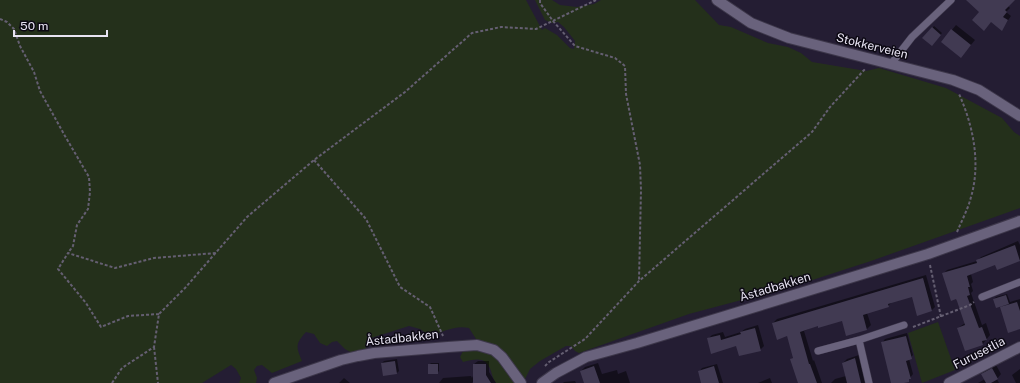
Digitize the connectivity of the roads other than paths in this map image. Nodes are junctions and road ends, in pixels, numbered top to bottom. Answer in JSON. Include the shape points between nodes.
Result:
{"nodes":[{"id":1,"x":717,"y":0,"type":"edge"},
{"id":2,"x":951,"y":0,"type":"edge"},
{"id":3,"x":727,"y":4,"type":"edge"},
{"id":4,"x":891,"y":64,"type":"junction"},
{"id":5,"x":1020,"y":116,"type":"edge"},
{"id":6,"x":1020,"y":221,"type":"edge"},
{"id":7,"x":1020,"y":282,"type":"edge"},
{"id":8,"x":982,"y":297,"type":"road end"},
{"id":9,"x":904,"y":325,"type":"road end"},
{"id":10,"x":859,"y":340,"type":"junction"},
{"id":11,"x":1020,"y":347,"type":"edge"},
{"id":12,"x":818,"y":351,"type":"dead end"},
{"id":13,"x":274,"y":383,"type":"edge"},
{"id":14,"x":521,"y":383,"type":"edge"},
{"id":15,"x":542,"y":383,"type":"edge"},
{"id":16,"x":869,"y":383,"type":"edge"},
{"id":17,"x":949,"y":383,"type":"edge"}],
"edges":[{"from":1,"to":3,"type":"street","name":"Stokkerveien"},
{"from":2,"to":4,"type":"lane","via":[[912,37]]},
{"from":3,"to":4,"type":"street","name":"Stokkerveien","via":[[751,23],[790,38]]},
{"from":4,"to":5,"type":"street","name":"Stokkerveien","via":[[953,80],[979,90]]},
{"from":6,"to":15,"type":"street","name":"Åstadbakken","via":[[928,254],[586,357],[556,372]]},
{"from":7,"to":8,"type":"lane"},
{"from":9,"to":10,"type":"lane"},
{"from":10,"to":12,"type":"lane"},
{"from":10,"to":16,"type":"lane"},
{"from":11,"to":17,"type":"street","name":"Furusetlia"},
{"from":13,"to":14,"type":"street","name":"Åstadbakken","via":[[341,360],[374,353],[477,345],[494,350]]}]}
